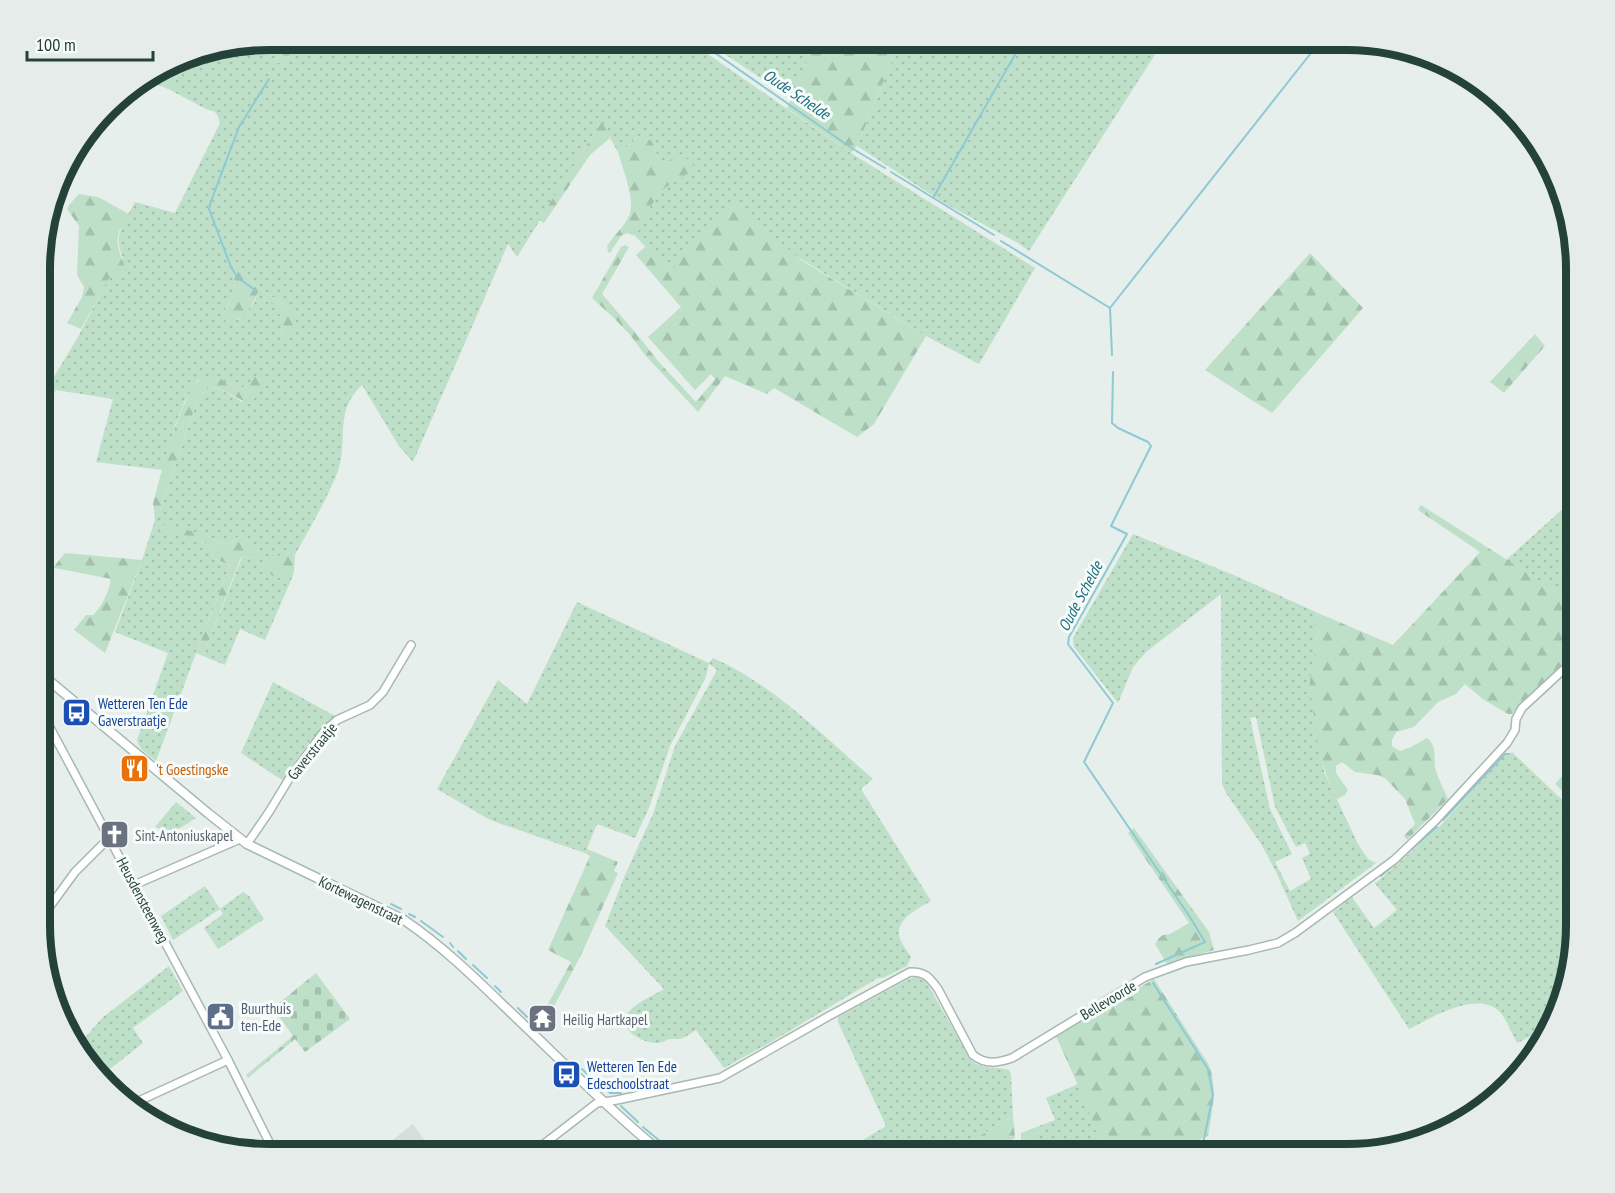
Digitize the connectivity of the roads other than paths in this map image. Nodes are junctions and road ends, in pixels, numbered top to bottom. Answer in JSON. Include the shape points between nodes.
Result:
{"nodes":[{"id":1,"x":411,"y":645,"type":"dead end"},
{"id":2,"x":1566,"y":667,"type":"edge"},
{"id":3,"x":50,"y":681,"type":"edge"},
{"id":4,"x":50,"y":728,"type":"edge"},
{"id":5,"x":109,"y":838,"type":"junction"},
{"id":6,"x":244,"y":841,"type":"junction"},
{"id":7,"x":134,"y":885,"type":"junction"},
{"id":8,"x":50,"y":906,"type":"edge"},
{"id":9,"x":228,"y":1060,"type":"junction"},
{"id":10,"x":139,"y":1101,"type":"edge"},
{"id":11,"x":605,"y":1102,"type":"junction"},
{"id":12,"x":270,"y":1144,"type":"edge"},
{"id":13,"x":544,"y":1144,"type":"edge"},
{"id":14,"x":652,"y":1144,"type":"edge"}],
"edges":[{"from":1,"to":6,"type":"street","name":"Gaverstraatje","via":[[383,692],[370,705],[337,720],[322,734],[269,813]]},
{"from":2,"to":11,"type":"street","name":"Bellevoorde","via":[[1522,708],[1507,743],[1435,821],[1394,860],[1278,943],[1186,962],[1151,974],[1012,1058],[992,1063],[974,1055],[930,979],[921,972],[910,972],[726,1076]]},
{"from":3,"to":6,"type":"street","name":"Kortewagenstraat"},
{"from":4,"to":5,"type":"street","name":"Heusdensteenweg"},
{"from":5,"to":7,"type":"street","name":"Heusdensteenweg"},
{"from":5,"to":8,"type":"street","via":[[75,872]]},
{"from":6,"to":7,"type":"street"},
{"from":6,"to":11,"type":"street","name":"Kortewagenstraat","via":[[393,914],[425,934]]},
{"from":7,"to":9,"type":"street","name":"Heusdensteenweg"},
{"from":9,"to":10,"type":"street"},
{"from":9,"to":12,"type":"street","name":"Heusdensteenweg"},
{"from":11,"to":13,"type":"street","name":"Bellevoorde","via":[[597,1103]]},
{"from":11,"to":14,"type":"street","name":"Kortewagenstraat"}]}
